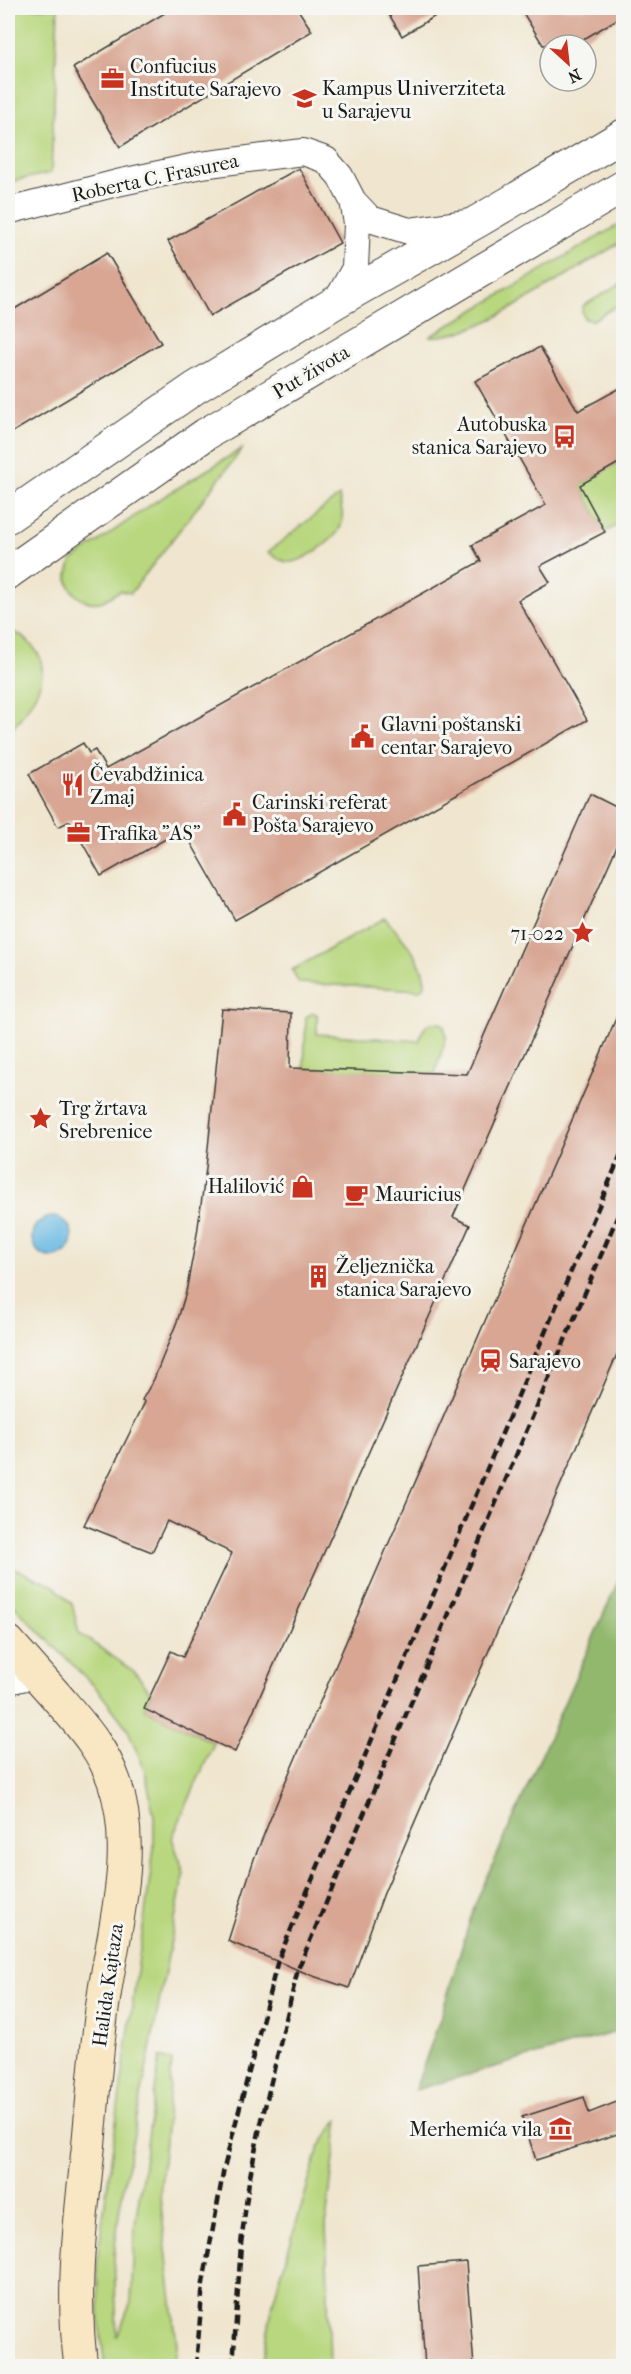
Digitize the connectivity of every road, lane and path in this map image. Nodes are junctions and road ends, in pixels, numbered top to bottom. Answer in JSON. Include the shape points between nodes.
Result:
{"nodes":[{"id":1,"x":624,"y":135,"type":"edge"},
{"id":2,"x":624,"y":186,"type":"edge"},
{"id":3,"x":353,"y":201,"type":"junction"},
{"id":4,"x":8,"y":211,"type":"edge"},
{"id":5,"x":480,"y":220,"type":"junction"},
{"id":6,"x":336,"y":302,"type":"junction"},
{"id":7,"x":8,"y":517,"type":"edge"},
{"id":8,"x":8,"y":573,"type":"edge"},
{"id":9,"x":8,"y":1642,"type":"edge"},
{"id":10,"x":23,"y":1677,"type":"edge"},
{"id":11,"x":81,"y":2367,"type":"edge"}],
"edges":[{"from":1,"to":5,"type":"street"},
{"from":2,"to":8,"type":"street","name":"Put života","via":[[206,434]]},
{"from":3,"to":4,"type":"street","name":"Roberta C. Frasurea","via":[[326,160],[303,152],[201,165]]},
{"from":3,"to":5,"type":"street","name":"Roberta C. Frasurea","via":[[370,219],[409,231]]},
{"from":3,"to":6,"type":"street","name":"Roberta C. Frasurea","via":[[357,223],[355,268]]},
{"from":5,"to":6,"type":"street"},
{"from":6,"to":7,"type":"street","via":[[195,388]]},
{"from":9,"to":10,"type":"main road","name":"Halida Kajtaza"},
{"from":10,"to":11,"type":"main road","name":"Halida Kajtaza","via":[[90,1735],[105,1759],[120,1802],[125,1841],[79,2239],[76,2297]]}]}
